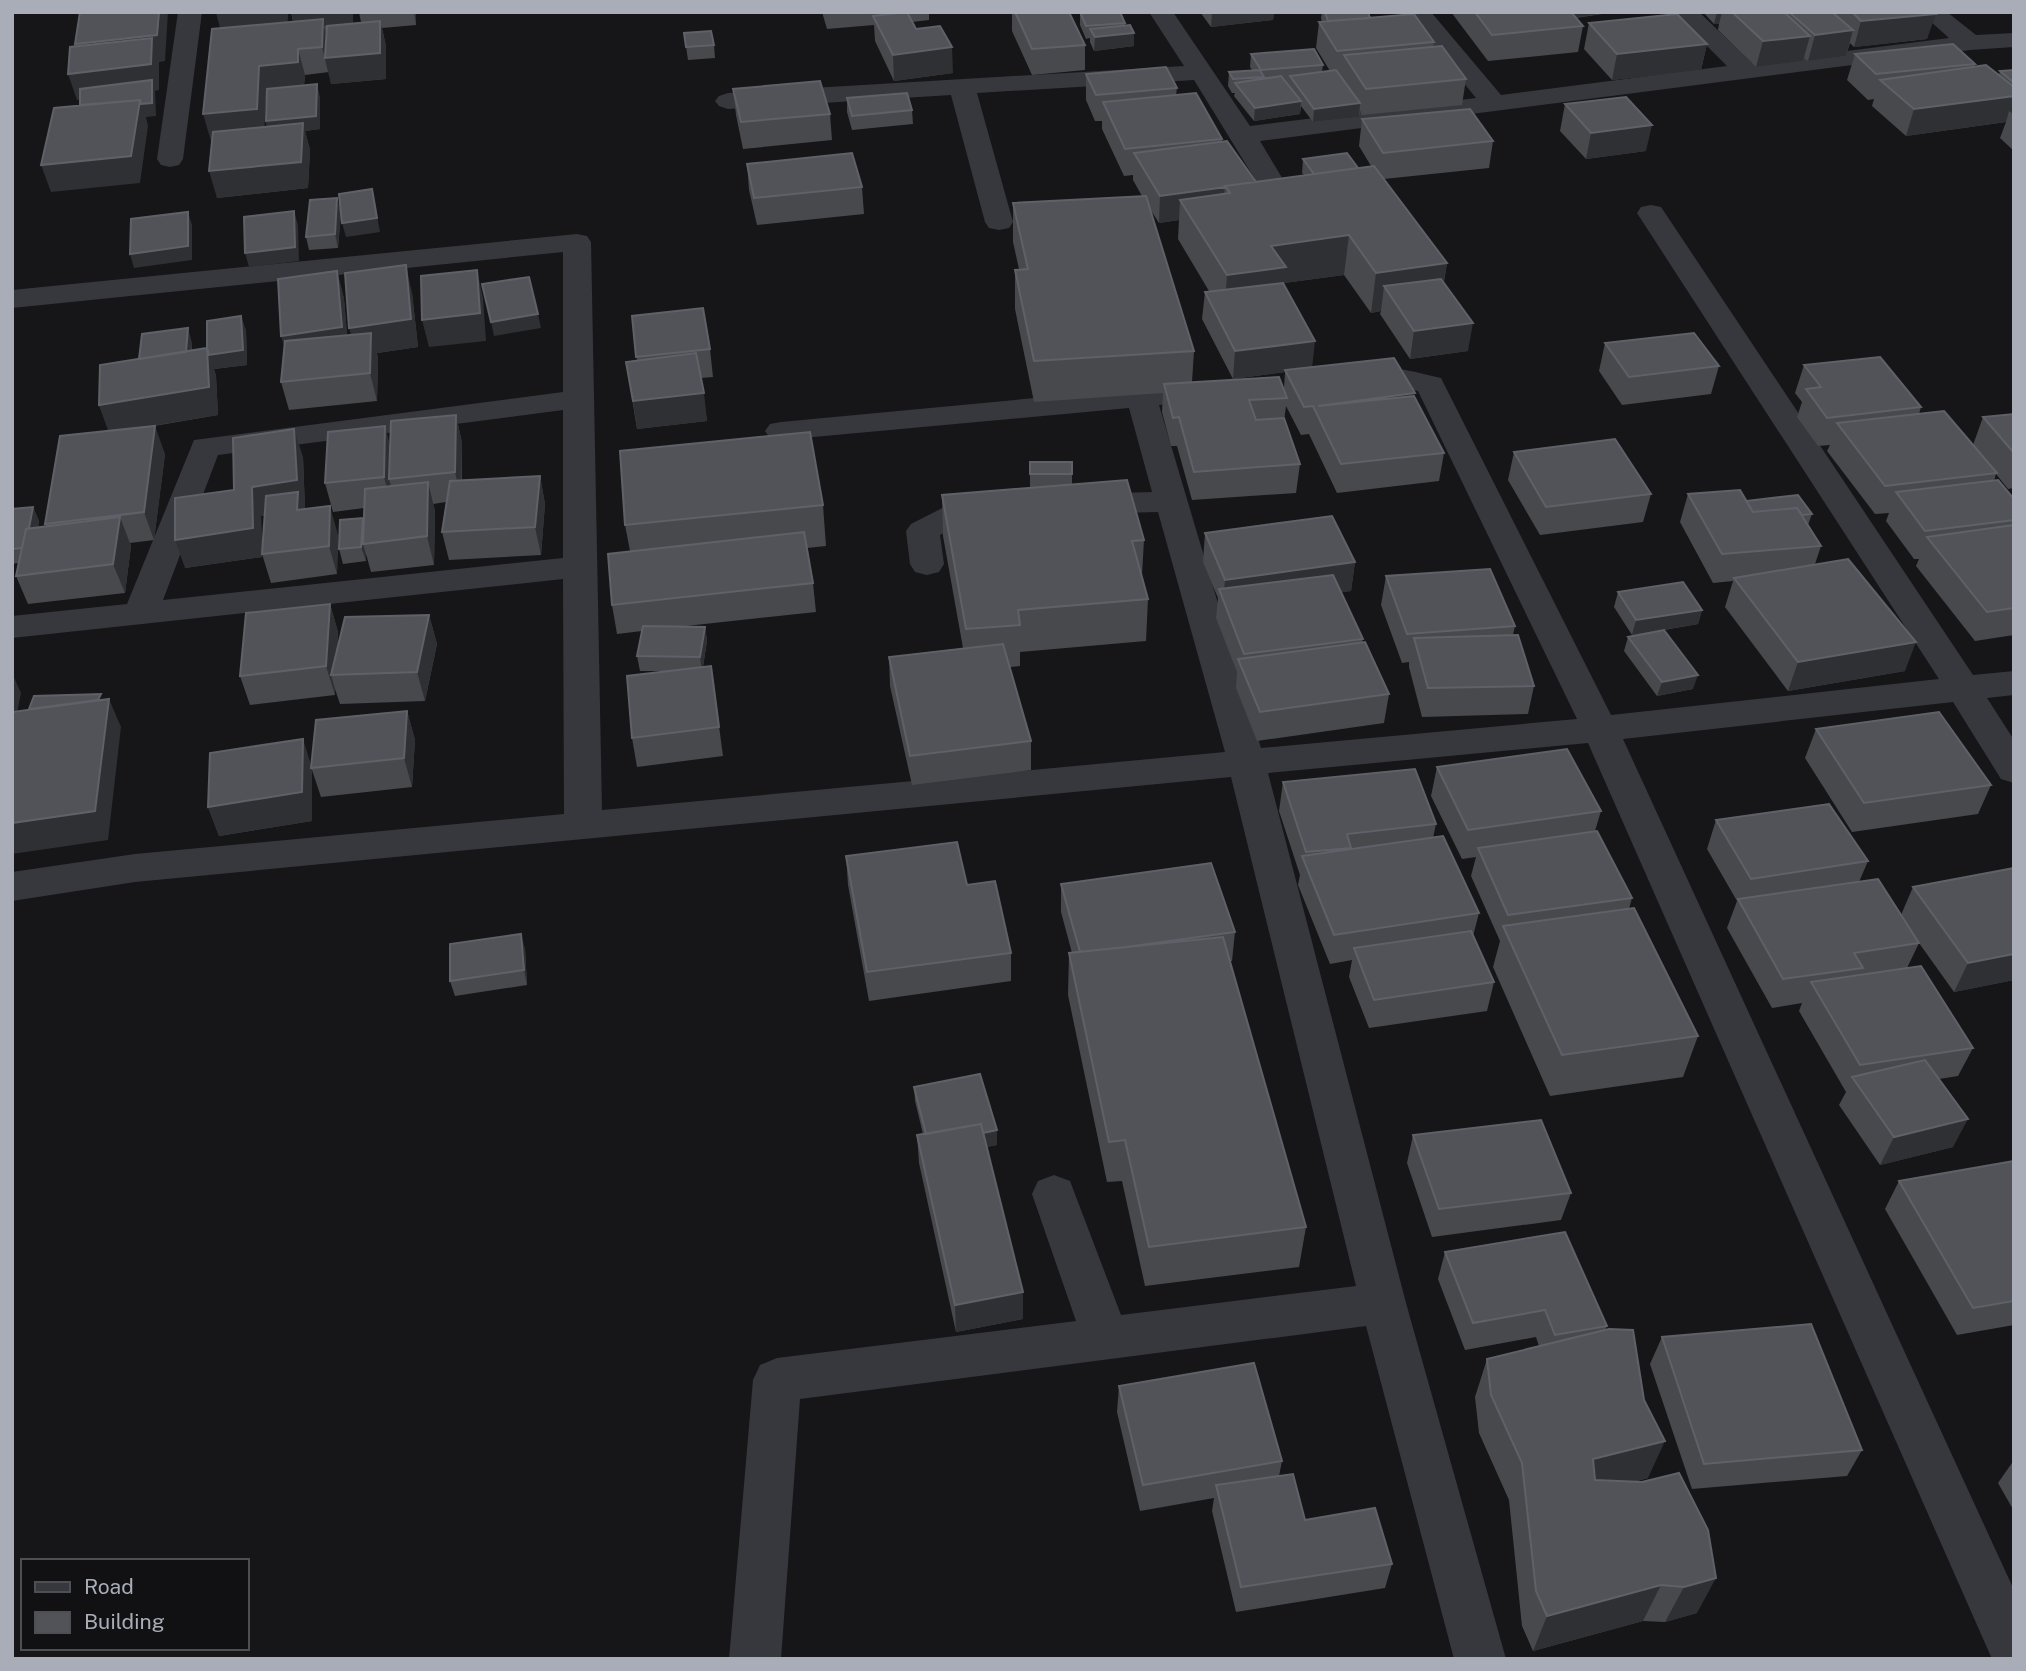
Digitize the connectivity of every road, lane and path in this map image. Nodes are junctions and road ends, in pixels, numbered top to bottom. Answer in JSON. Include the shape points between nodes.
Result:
{"nodes":[{"id":1,"x":190,"y":12,"type":"edge"},
{"id":2,"x":1161,"y":12,"type":"edge"},
{"id":3,"x":1418,"y":12,"type":"edge"},
{"id":4,"x":1685,"y":12,"type":"edge"},
{"id":5,"x":1932,"y":12,"type":"edge"},
{"id":6,"x":2014,"y":40,"type":"edge"},
{"id":7,"x":1970,"y":43,"type":"junction"},
{"id":8,"x":1746,"y":71,"type":"junction"},
{"id":9,"x":1202,"y":72,"type":"junction"},
{"id":10,"x":962,"y":87,"type":"junction"},
{"id":11,"x":728,"y":101,"type":"dead end"},
{"id":12,"x":1494,"y":103,"type":"junction"},
{"id":13,"x":1243,"y":135,"type":"junction"},
{"id":14,"x":170,"y":159,"type":"dead end"},
{"id":15,"x":1276,"y":191,"type":"edge"},
{"id":16,"x":1651,"y":213,"type":"dead end"},
{"id":17,"x":999,"y":222,"type":"dead end"},
{"id":18,"x":12,"y":299,"type":"edge"},
{"id":19,"x":1332,"y":379,"type":"edge"},
{"id":20,"x":1250,"y":387,"type":"edge"},
{"id":21,"x":1141,"y":397,"type":"junction"},
{"id":22,"x":579,"y":399,"type":"junction"},
{"id":23,"x":781,"y":431,"type":"dead end"},
{"id":24,"x":1171,"y":502,"type":"junction"},
{"id":25,"x":927,"y":564,"type":"dead end"},
{"id":26,"x":580,"y":567,"type":"junction"},
{"id":27,"x":141,"y":613,"type":"junction"},
{"id":28,"x":12,"y":627,"type":"edge"},
{"id":29,"x":2014,"y":683,"type":"edge"},
{"id":30,"x":1963,"y":688,"type":"junction"},
{"id":31,"x":1600,"y":729,"type":"junction"},
{"id":32,"x":1246,"y":761,"type":"junction"},
{"id":33,"x":2014,"y":770,"type":"edge"},
{"id":34,"x":583,"y":825,"type":"junction"},
{"id":35,"x":12,"y":887,"type":"edge"},
{"id":36,"x":1054,"y":1194,"type":"dead end"},
{"id":37,"x":1383,"y":1303,"type":"junction"},
{"id":38,"x":1106,"y":1338,"type":"junction"},
{"id":39,"x":2014,"y":1649,"type":"edge"},
{"id":40,"x":755,"y":1659,"type":"edge"},
{"id":41,"x":1480,"y":1659,"type":"edge"}],
"edges":[{"from":1,"to":14,"type":"street"},
{"from":2,"to":9,"type":"street"},
{"from":3,"to":12,"type":"street"},
{"from":4,"to":8,"type":"street"},
{"from":5,"to":7,"type":"street"},
{"from":6,"to":7,"type":"street"},
{"from":7,"to":8,"type":"street"},
{"from":8,"to":12,"type":"street"},
{"from":9,"to":10,"type":"street"},
{"from":9,"to":13,"type":"street"},
{"from":10,"to":11,"type":"street"},
{"from":10,"to":17,"type":"street"},
{"from":12,"to":13,"type":"street"},
{"from":13,"to":15,"type":"street"},
{"from":16,"to":30,"type":"street"},
{"from":18,"to":22,"type":"street","via":[[577,242]]},
{"from":19,"to":31,"type":"street","via":[[1386,374],[1430,385]]},
{"from":20,"to":21,"type":"street"},
{"from":21,"to":23,"type":"street"},
{"from":21,"to":24,"type":"street"},
{"from":22,"to":26,"type":"street"},
{"from":22,"to":27,"type":"street","via":[[205,447]]},
{"from":24,"to":25,"type":"street","via":[[970,507],[923,531]]},
{"from":24,"to":32,"type":"street"},
{"from":26,"to":27,"type":"street"},
{"from":26,"to":34,"type":"street"},
{"from":27,"to":28,"type":"street"},
{"from":29,"to":30,"type":"street"},
{"from":30,"to":31,"type":"street"},
{"from":30,"to":33,"type":"street"},
{"from":31,"to":32,"type":"street"},
{"from":31,"to":39,"type":"street"},
{"from":32,"to":34,"type":"street"},
{"from":32,"to":37,"type":"street"},
{"from":34,"to":35,"type":"street","via":[[135,868]]},
{"from":36,"to":38,"type":"street"},
{"from":37,"to":38,"type":"street"},
{"from":37,"to":41,"type":"street"},
{"from":38,"to":40,"type":"street","via":[[777,1380]]}]}
